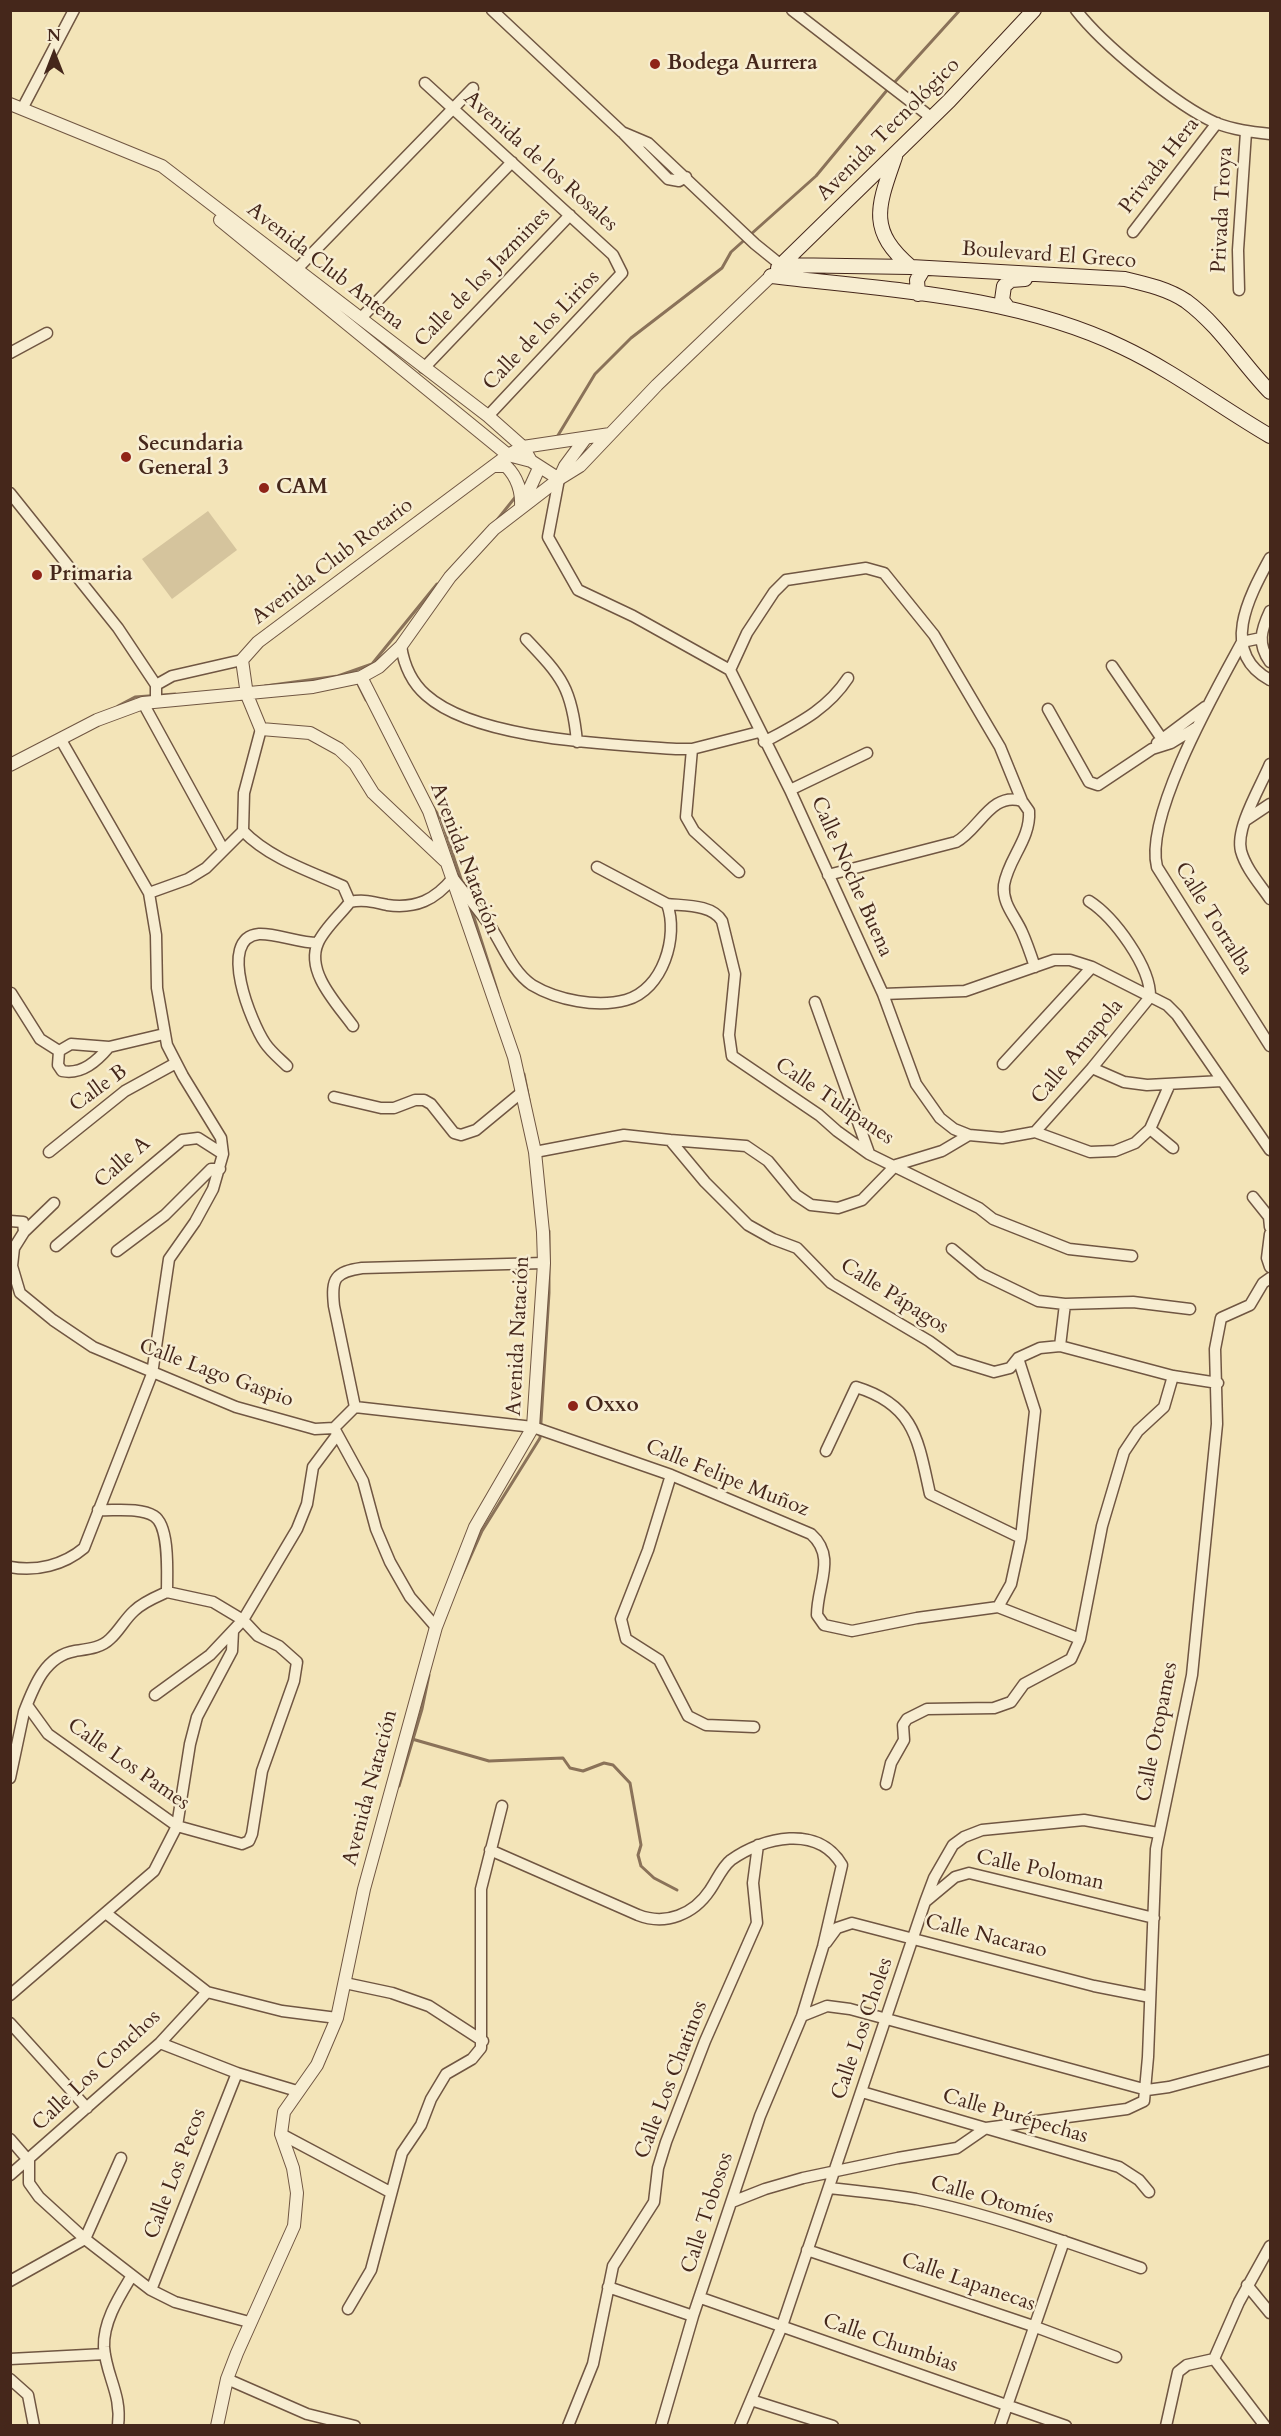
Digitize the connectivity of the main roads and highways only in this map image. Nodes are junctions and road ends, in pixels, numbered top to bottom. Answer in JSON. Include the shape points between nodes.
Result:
{"nodes":[{"id":1,"x":1034,"y":10,"type":"edge"},
{"id":2,"x":897,"y":152,"type":"junction"},
{"id":3,"x":781,"y":265,"type":"junction"},
{"id":4,"x":917,"y":267,"type":"junction"},
{"id":5,"x":1057,"y":275,"type":"junction"},
{"id":6,"x":918,"y":294,"type":"junction"},
{"id":7,"x":1008,"y":308,"type":"junction"},
{"id":8,"x":1270,"y":392,"type":"edge"},
{"id":9,"x":1270,"y":434,"type":"edge"}],
"edges":[{"from":1,"to":2,"type":"main road","name":"Avenida Tecnológico"},
{"from":2,"to":3,"type":"main road","name":"Avenida Tecnológico"},
{"from":2,"to":4,"type":"main road","via":[[879,213],[886,242]]},
{"from":3,"to":4,"type":"main road","name":"Boulevard El Greco"},
{"from":3,"to":6,"type":"main road","name":"Avenida Tecnológico","via":[[771,276]]},
{"from":4,"to":5,"type":"main road","name":"Boulevard El Greco"},
{"from":4,"to":6,"type":"main road"},
{"from":5,"to":7,"type":"main road","via":[[1007,282],[1002,295]]},
{"from":5,"to":8,"type":"main road","name":"Boulevard El Greco","via":[[1125,279],[1184,300],[1218,328]]},
{"from":6,"to":7,"type":"main road"},
{"from":7,"to":9,"type":"main road","via":[[1120,346],[1172,372],[1250,425]]}]}
